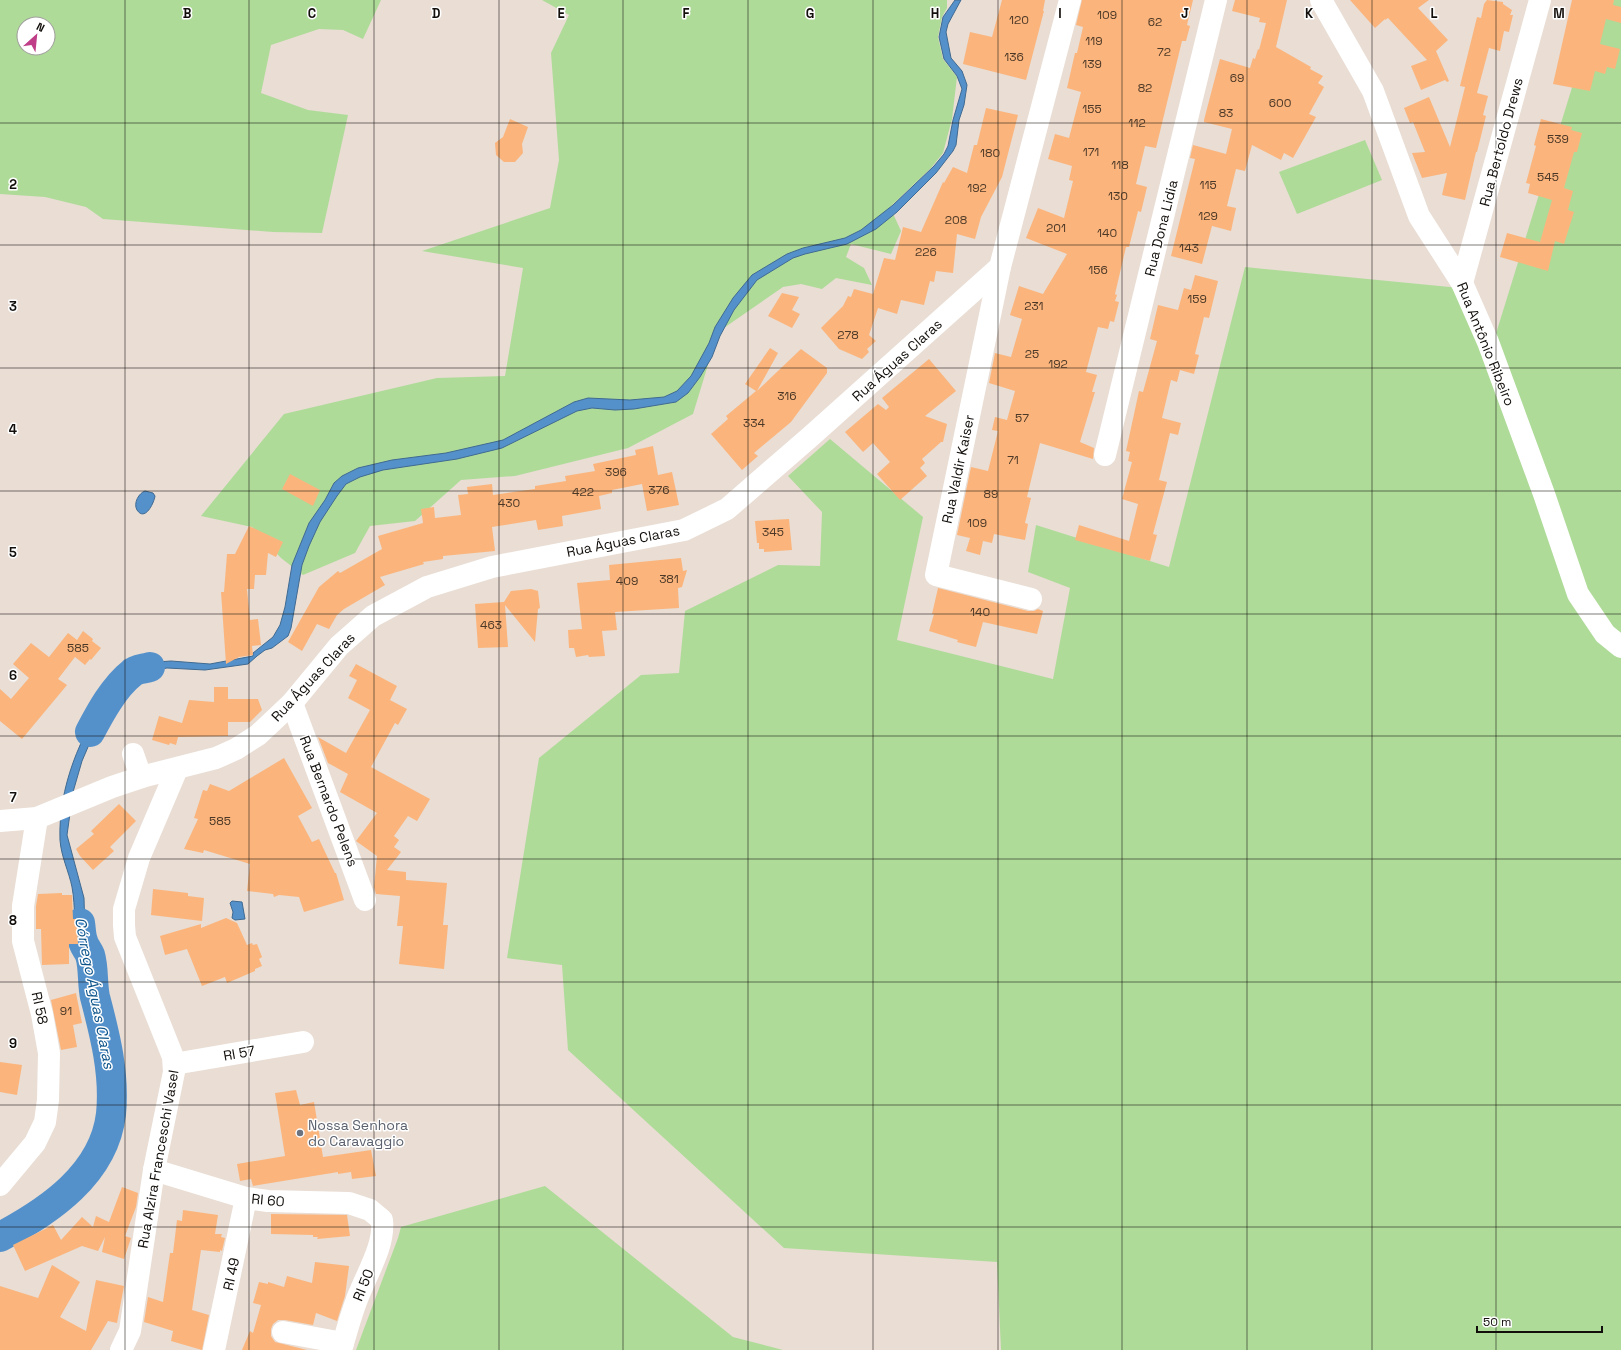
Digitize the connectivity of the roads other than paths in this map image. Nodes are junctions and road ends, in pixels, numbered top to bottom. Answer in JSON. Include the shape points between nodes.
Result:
{"nodes":[{"id":1,"x":1070,"y":0,"type":"edge"},
{"id":2,"x":1216,"y":0,"type":"edge"},
{"id":3,"x":1321,"y":0,"type":"edge"},
{"id":4,"x":1540,"y":0,"type":"edge"},
{"id":5,"x":1000,"y":267,"type":"junction"},
{"id":6,"x":1462,"y":283,"type":"junction"},
{"id":7,"x":1105,"y":455,"type":"dead end"},
{"id":8,"x":1031,"y":599,"type":"dead end"},
{"id":9,"x":1621,"y":647,"type":"edge"},
{"id":10,"x":292,"y":703,"type":"junction"},
{"id":11,"x":133,"y":754,"type":"dead end"},
{"id":12,"x":177,"y":769,"type":"junction"},
{"id":13,"x":141,"y":777,"type":"junction"},
{"id":14,"x":37,"y":818,"type":"junction"},
{"id":15,"x":0,"y":821,"type":"edge"},
{"id":16,"x":365,"y":900,"type":"dead end"},
{"id":17,"x":304,"y":1042,"type":"dead end"},
{"id":18,"x":174,"y":1064,"type":"junction"},
{"id":19,"x":154,"y":1170,"type":"junction"},
{"id":20,"x":0,"y":1185,"type":"edge"},
{"id":21,"x":246,"y":1198,"type":"junction"},
{"id":22,"x":382,"y":1220,"type":"joint"},
{"id":23,"x":283,"y":1332,"type":"dead end"},
{"id":24,"x":342,"y":1347,"type":"edge"},
{"id":25,"x":121,"y":1350,"type":"edge"},
{"id":26,"x":214,"y":1350,"type":"edge"}],
"edges":[{"from":1,"to":5,"type":"street"},
{"from":2,"to":7,"type":"street","name":"Rua Dona Lidia"},
{"from":3,"to":6,"type":"street","name":"Rua Antônio Ribeiro","via":[[1373,91],[1418,216]]},
{"from":4,"to":6,"type":"street","name":"Rua Bertoldo Drews"},
{"from":5,"to":8,"type":"street","name":"Rua Valdir Kaiser","via":[[936,575]]},
{"from":5,"to":10,"type":"street","name":"Rua Águas Claras","via":[[727,509],[684,530],[492,567],[427,587],[373,616],[339,646]]},
{"from":6,"to":9,"type":"street","name":"Rua Antônio Ribeiro","via":[[1488,342],[1578,594],[1604,634]]},
{"from":10,"to":12,"type":"street","name":"Rua Águas Claras","via":[[258,735],[236,749],[216,758]]},
{"from":10,"to":16,"type":"street","name":"Rua Bernardo Pelens"},
{"from":11,"to":13,"type":"street"},
{"from":12,"to":13,"type":"street","name":"Rua Águas Claras"},
{"from":12,"to":18,"type":"street","name":"Rua Alzira Franceschi Vasel","via":[[139,858],[124,909],[125,937]]},
{"from":13,"to":14,"type":"street","name":"Rua Águas Claras"},
{"from":14,"to":15,"type":"street","name":"Rua Águas Claras"},
{"from":14,"to":20,"type":"street","name":"RI 58","via":[[22,906],[23,941],[42,1014],[49,1053],[48,1100],[45,1122],[35,1143]]},
{"from":17,"to":18,"type":"street","name":"RI 57"},
{"from":18,"to":19,"type":"street","name":"Rua Alzira Franceschi Vasel"},
{"from":19,"to":21,"type":"street","name":"RI 60"},
{"from":19,"to":25,"type":"street","name":"Rua Alzira Franceschi Vasel","via":[[130,1331]]},
{"from":21,"to":22,"type":"street","name":"RI 60","via":[[268,1202],[349,1203],[370,1210]]},
{"from":21,"to":26,"type":"street","name":"RI 49"},
{"from":22,"to":24,"type":"street","name":"RI 50","via":[[383,1230],[355,1303]]},
{"from":23,"to":24,"type":"street"}]}
